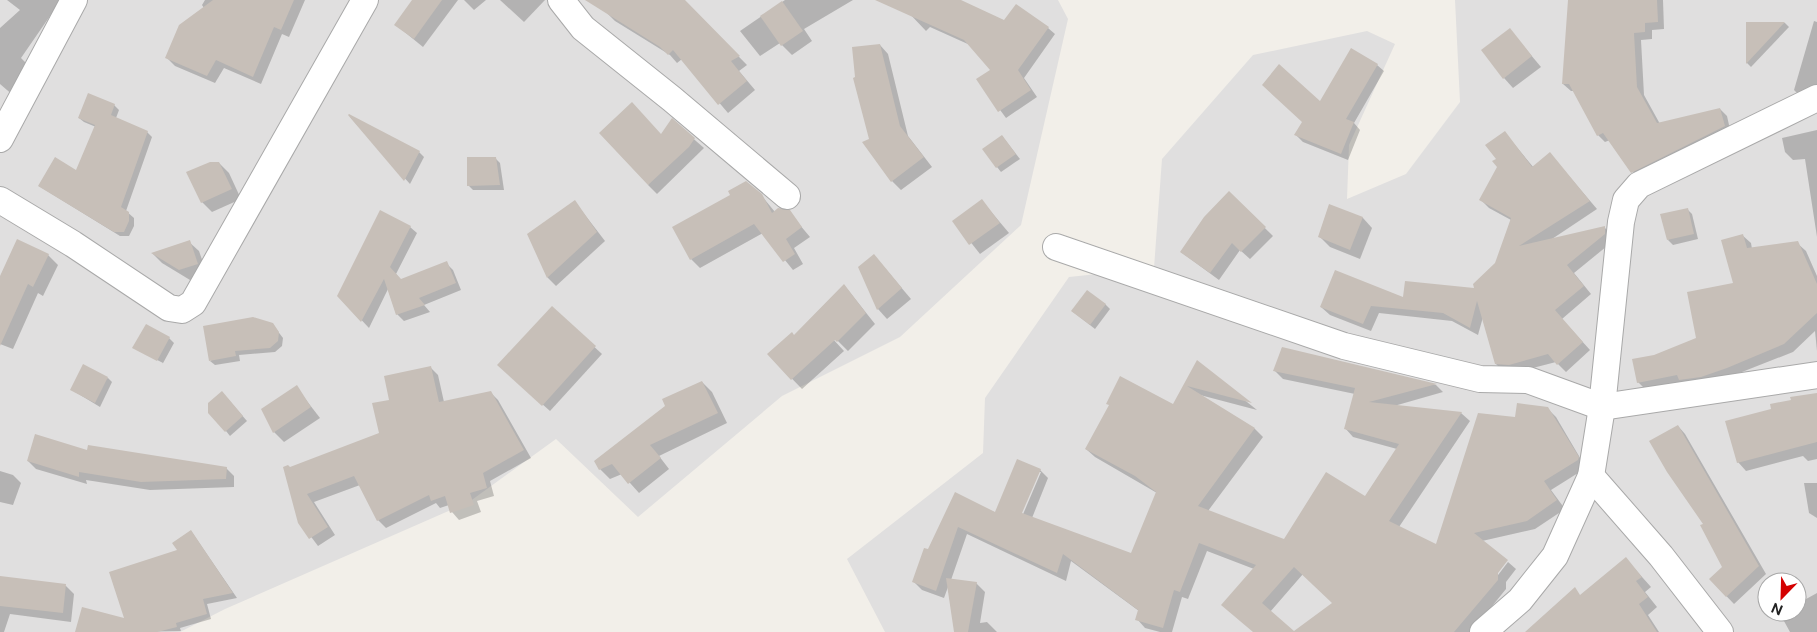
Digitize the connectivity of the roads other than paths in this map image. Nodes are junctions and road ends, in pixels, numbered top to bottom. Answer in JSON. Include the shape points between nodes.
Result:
{"nodes":[{"id":1,"x":74,"y":0,"type":"edge"},
{"id":2,"x":365,"y":0,"type":"edge"},
{"id":3,"x":561,"y":0,"type":"edge"},
{"id":4,"x":1817,"y":98,"type":"edge"},
{"id":5,"x":0,"y":139,"type":"edge"},
{"id":6,"x":787,"y":196,"type":"dead end"},
{"id":7,"x":0,"y":200,"type":"edge"},
{"id":8,"x":1056,"y":247,"type":"dead end"},
{"id":9,"x":1817,"y":375,"type":"edge"},
{"id":10,"x":1602,"y":407,"type":"junction"},
{"id":11,"x":1591,"y":476,"type":"junction"},
{"id":12,"x":1483,"y":632,"type":"edge"},
{"id":13,"x":1720,"y":632,"type":"edge"}],
"edges":[{"from":1,"to":5,"type":"street"},
{"from":2,"to":7,"type":"street","via":[[193,303],[182,310],[170,308]]},
{"from":3,"to":6,"type":"street","via":[[583,28]]},
{"from":4,"to":10,"type":"street","via":[[1639,185],[1626,200]]},
{"from":8,"to":10,"type":"street","via":[[1344,346],[1480,379],[1528,380]]},
{"from":9,"to":10,"type":"street"},
{"from":10,"to":11,"type":"street"},
{"from":11,"to":12,"type":"street","via":[[1555,556],[1520,600]]},
{"from":11,"to":13,"type":"street","via":[[1661,556]]}]}
